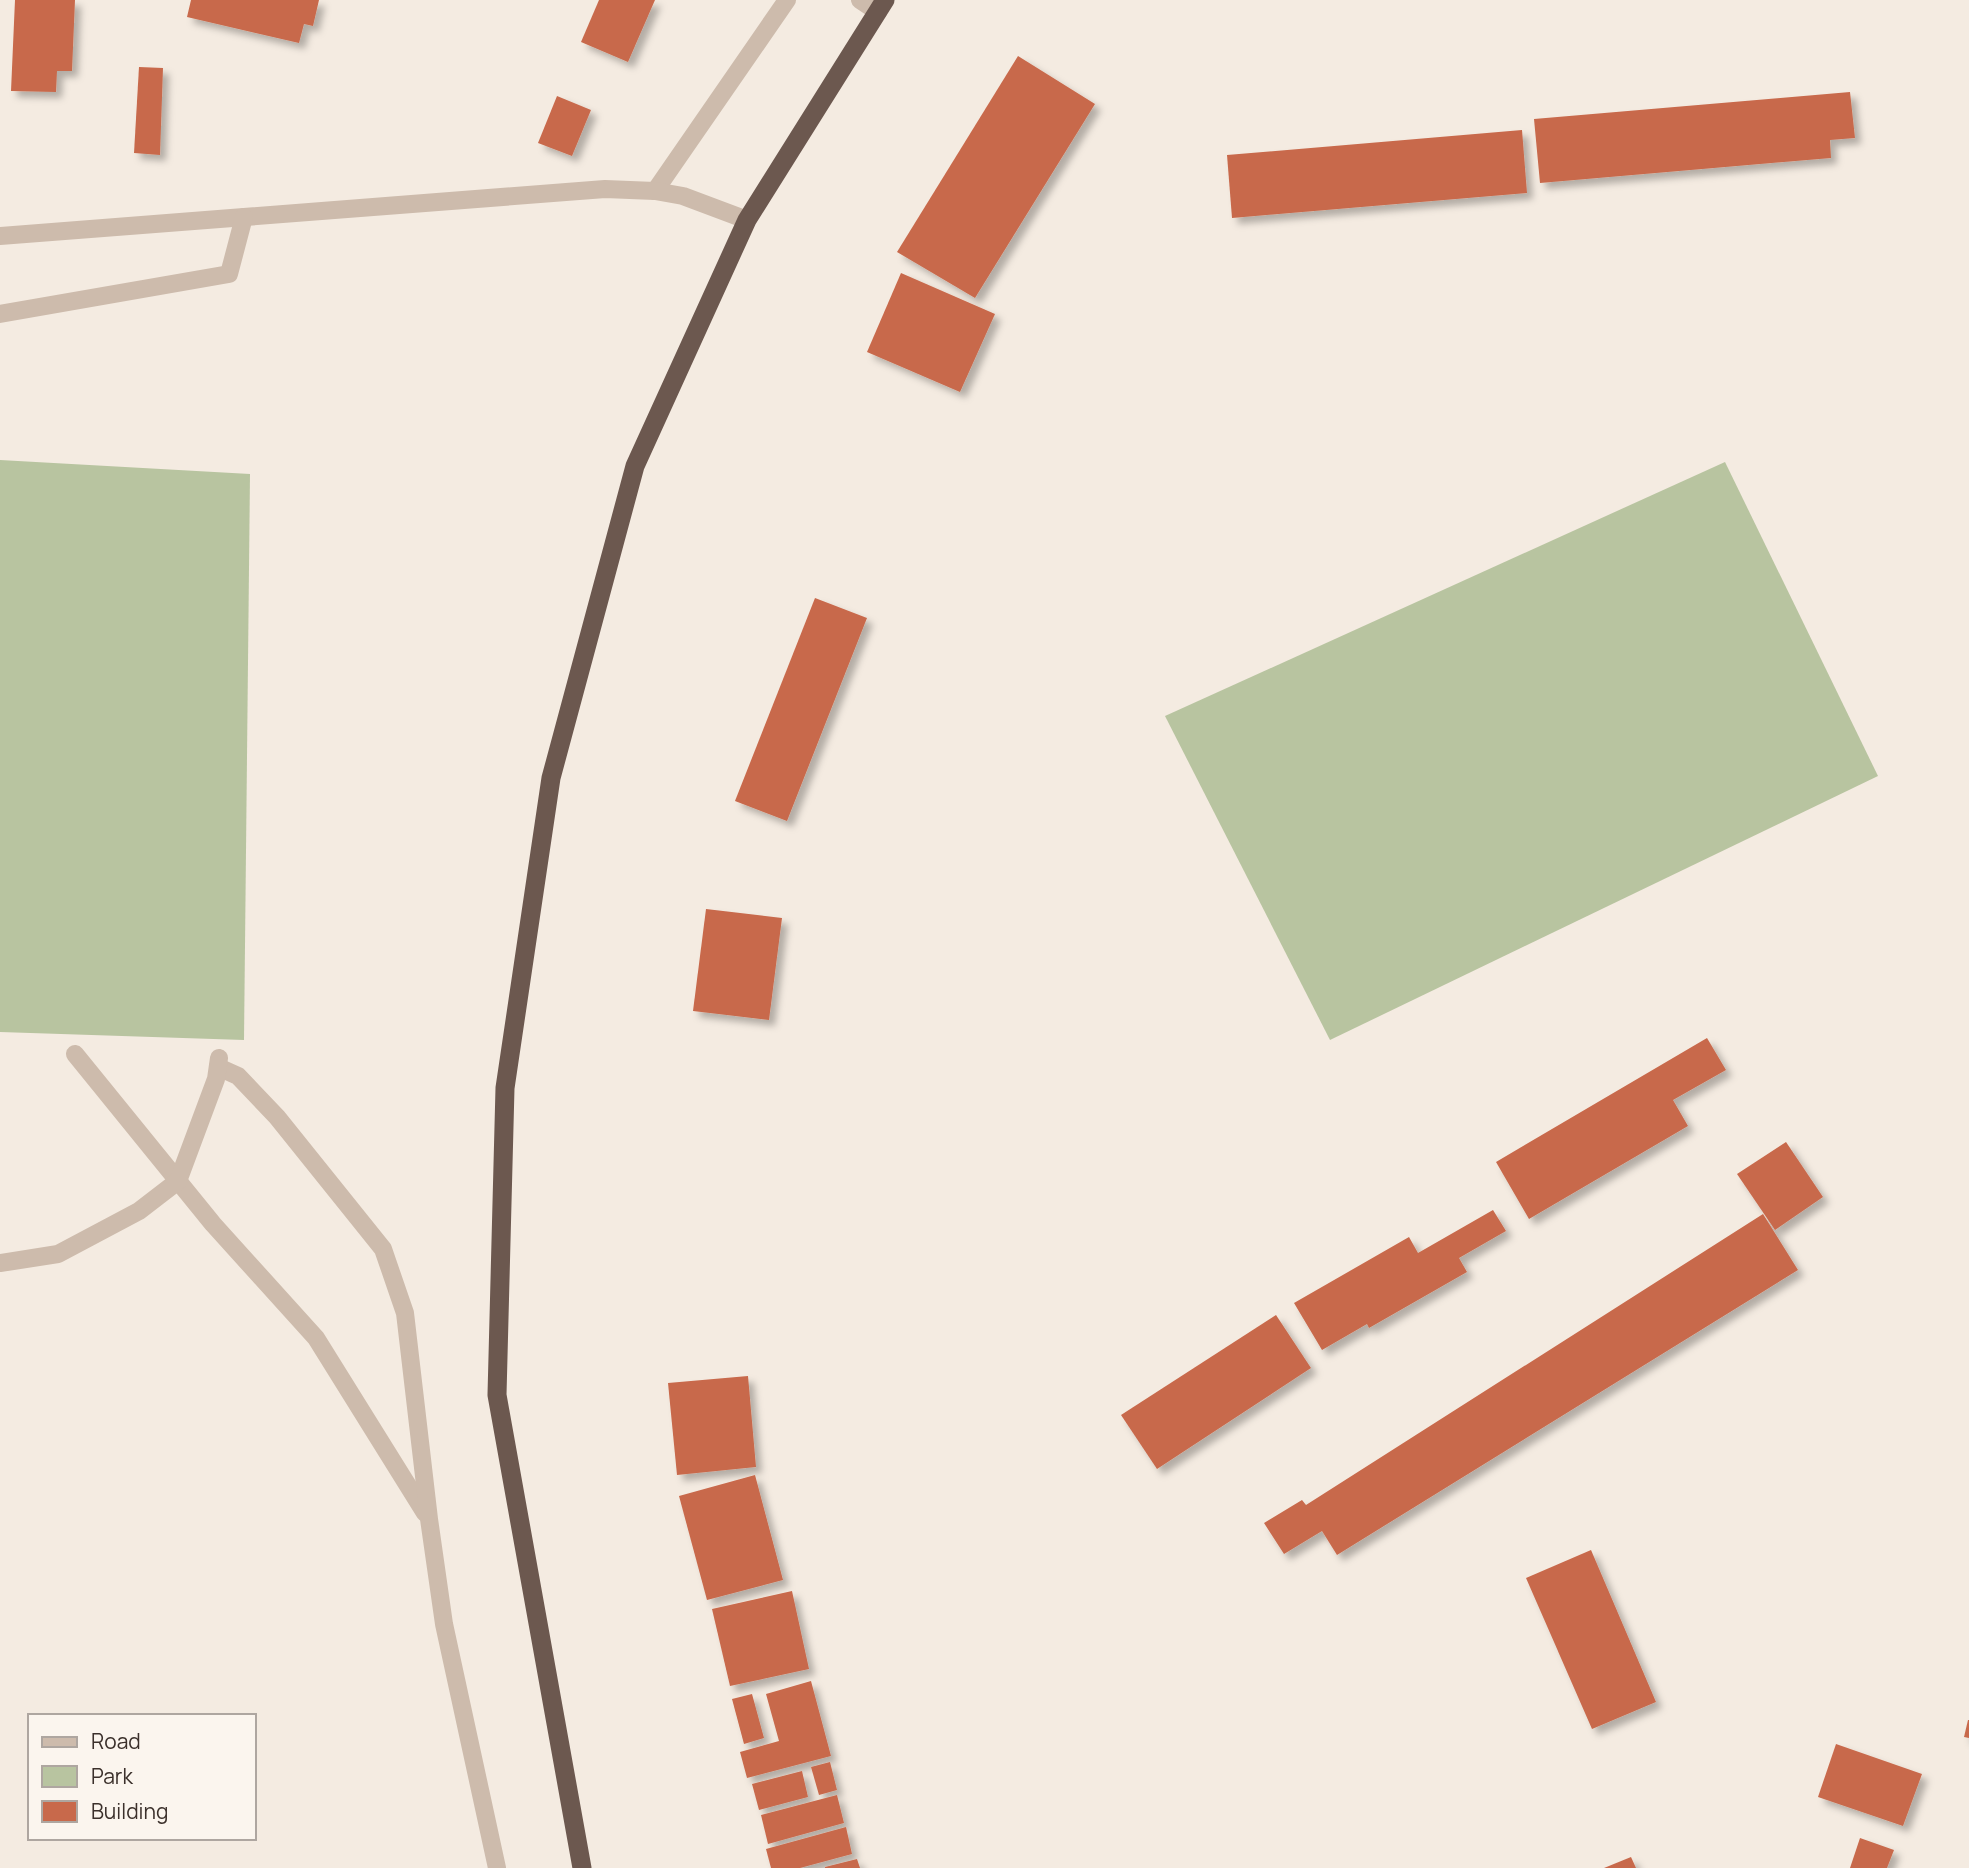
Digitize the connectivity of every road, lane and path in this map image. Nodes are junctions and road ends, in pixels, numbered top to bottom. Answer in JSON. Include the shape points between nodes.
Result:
{"nodes":[{"id":1,"x":788,"y":0,"type":"edge"},
{"id":2,"x":860,"y":0,"type":"edge"},
{"id":3,"x":882,"y":6,"type":"edge"},
{"id":4,"x":655,"y":191,"type":"junction"},
{"id":5,"x":244,"y":217,"type":"junction"},
{"id":6,"x":747,"y":220,"type":"junction"},
{"id":7,"x":0,"y":236,"type":"edge"},
{"id":8,"x":0,"y":314,"type":"edge"},
{"id":9,"x":75,"y":1054,"type":"dead end"},
{"id":10,"x":178,"y":1181,"type":"junction"},
{"id":11,"x":0,"y":1263,"type":"edge"},
{"id":12,"x":429,"y":1519,"type":"junction"},
{"id":13,"x":497,"y":1868,"type":"edge"},
{"id":14,"x":582,"y":1868,"type":"edge"}],
"edges":[{"from":1,"to":4,"type":"street"},
{"from":2,"to":3,"type":"street"},
{"from":3,"to":6,"type":"highway"},
{"from":4,"to":5,"type":"street","via":[[605,189]]},
{"from":4,"to":6,"type":"street"},
{"from":5,"to":7,"type":"street"},
{"from":5,"to":8,"type":"street","via":[[229,274]]},
{"from":6,"to":14,"type":"highway","via":[[635,467],[551,778],[505,1088],[497,1395]]},
{"from":9,"to":10,"type":"street"},
{"from":10,"to":11,"type":"street","via":[[139,1211],[58,1254]]},
{"from":10,"to":12,"type":"street","via":[[316,1338]]},
{"from":10,"to":12,"type":"street","via":[[218,1063],[238,1076],[276,1117],[383,1250],[405,1313]]},
{"from":12,"to":13,"type":"street","via":[[444,1623]]}]}
